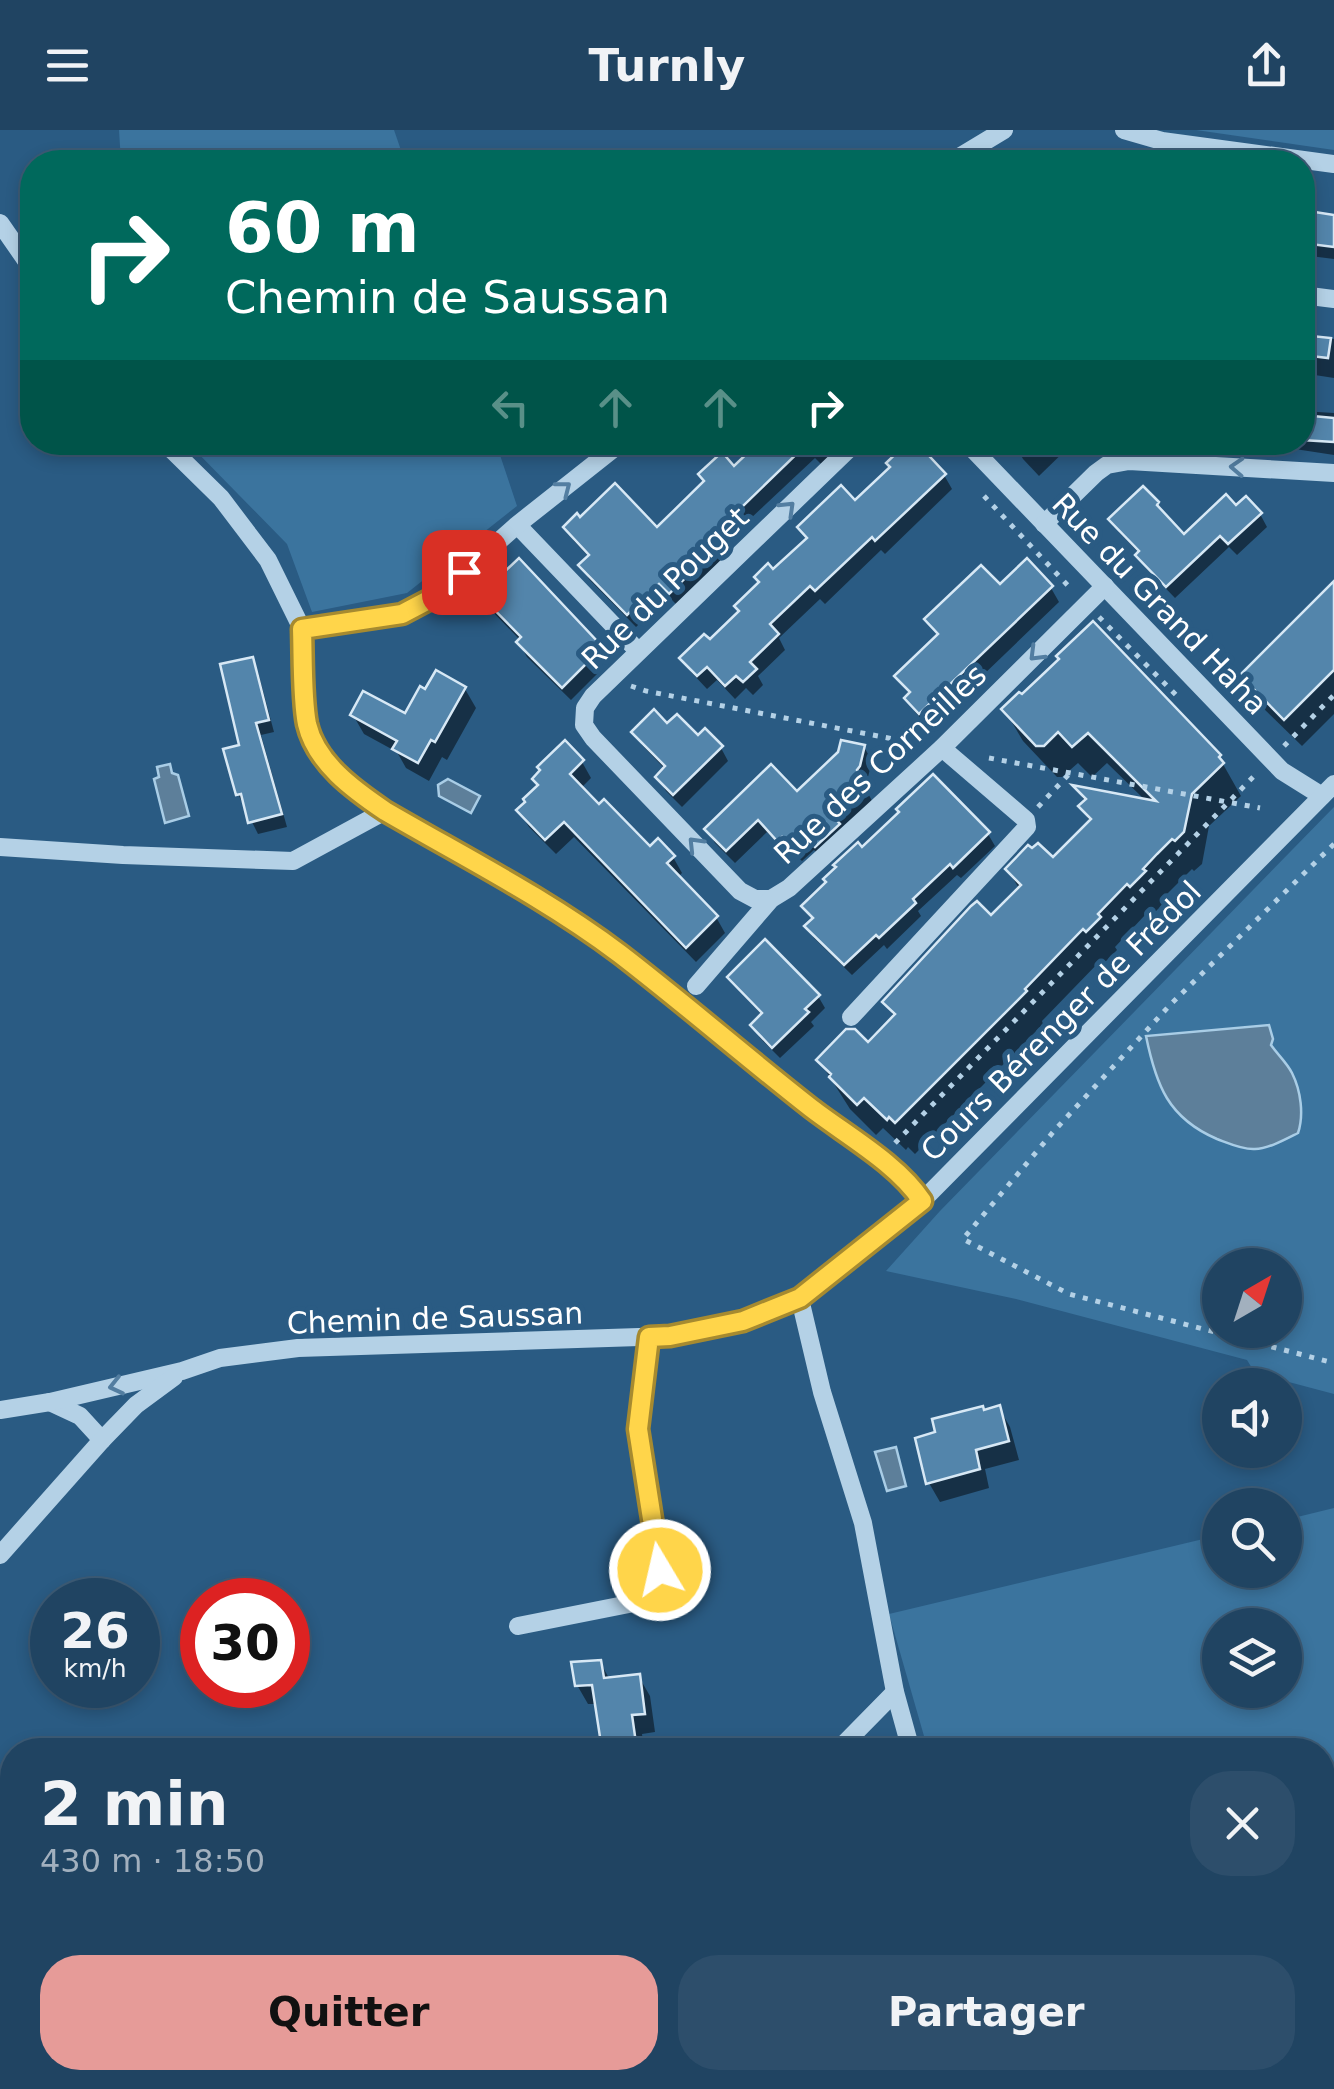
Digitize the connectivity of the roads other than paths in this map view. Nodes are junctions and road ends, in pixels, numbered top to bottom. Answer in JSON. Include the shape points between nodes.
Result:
{"nodes":[{"id":1,"x":1004,"y":130,"type":"edge"},
{"id":2,"x":1124,"y":130,"type":"edge"},
{"id":3,"x":970,"y":150,"type":"edge"},
{"id":4,"x":1229,"y":150,"type":"edge"},
{"id":5,"x":0,"y":223,"type":"edge"},
{"id":6,"x":20,"y":252,"type":"edge"},
{"id":7,"x":177,"y":455,"type":"edge"},
{"id":8,"x":606,"y":455,"type":"edge"},
{"id":9,"x":843,"y":455,"type":"edge"},
{"id":10,"x":978,"y":455,"type":"edge"},
{"id":11,"x":1334,"y":473,"type":"edge"},
{"id":12,"x":1044,"y":524,"type":"junction"},
{"id":13,"x":522,"y":530,"type":"dead end"},
{"id":14,"x":1105,"y":586,"type":"junction"},
{"id":15,"x":302,"y":629,"type":"junction"},
{"id":16,"x":638,"y":652,"type":"junction"},
{"id":17,"x":942,"y":748,"type":"junction"},
{"id":18,"x":1328,"y":790,"type":"edge"},
{"id":19,"x":385,"y":811,"type":"junction"},
{"id":20,"x":0,"y":848,"type":"edge"},
{"id":21,"x":771,"y":899,"type":"junction"},
{"id":22,"x":696,"y":986,"type":"dead end"},
{"id":23,"x":851,"y":1017,"type":"dead end"},
{"id":24,"x":922,"y":1201,"type":"junction"},
{"id":25,"x":816,"y":1284,"type":"joint"},
{"id":26,"x":800,"y":1298,"type":"junction"},
{"id":27,"x":649,"y":1337,"type":"junction"},
{"id":28,"x":182,"y":1371,"type":"junction"},
{"id":29,"x":50,"y":1402,"type":"junction"},
{"id":30,"x":0,"y":1410,"type":"edge"},
{"id":31,"x":102,"y":1440,"type":"junction"},
{"id":32,"x":0,"y":1555,"type":"edge"},
{"id":33,"x":518,"y":1626,"type":"dead end"},
{"id":34,"x":894,"y":1692,"type":"junction"},
{"id":35,"x":850,"y":1738,"type":"edge"},
{"id":36,"x":907,"y":1738,"type":"edge"}],
"edges":[{"from":1,"to":3,"type":"street"},
{"from":2,"to":4,"type":"street"},
{"from":5,"to":6,"type":"street"},
{"from":7,"to":15,"type":"street","via":[[222,498],[268,560]]},
{"from":15,"to":8,"type":"street","one_way":true,"via":[[402,614],[438,595]]},
{"from":16,"to":9,"type":"street","name":"Rue du Pouget","one_way":true},
{"from":10,"to":12,"type":"street","name":"Rue du Grand Haha"},
{"from":11,"to":12,"type":"street","one_way":true,"via":[[1128,461],[1096,472]]},
{"from":12,"to":14,"type":"street","name":"Rue du Grand Haha"},
{"from":13,"to":16,"type":"street"},
{"from":14,"to":17,"type":"street","name":"Rue des Corneilles","one_way":true},
{"from":14,"to":18,"type":"street","name":"Rue du Grand Haha","via":[[1282,771]]},
{"from":15,"to":19,"type":"street","via":[[311,734],[340,777]]},
{"from":21,"to":16,"type":"street","name":"Rue du Pouget","one_way":true,"via":[[740,891],[584,725],[593,696]]},
{"from":17,"to":21,"type":"street","name":"Rue des Corneilles"},
{"from":17,"to":23,"type":"street","via":[[1027,827]]},
{"from":18,"to":24,"type":"street","name":"Cours Bérenger de Frédol"},
{"from":19,"to":20,"type":"street","via":[[293,861]]},
{"from":19,"to":24,"type":"street","via":[[620,954],[886,1163]]},
{"from":21,"to":22,"type":"street","name":"Rue des Corneilles"},
{"from":24,"to":25,"type":"street","name":"Cours Bérenger de Frédol"},
{"from":25,"to":26,"type":"street","name":"Chemin de Saussan"},
{"from":26,"to":27,"type":"street","name":"Chemin de Saussan","via":[[743,1321]]},
{"from":26,"to":34,"type":"street","via":[[863,1523]]},
{"from":27,"to":28,"type":"street","name":"Chemin de Saussan","via":[[298,1348],[220,1358]]},
{"from":27,"to":33,"type":"street","via":[[638,1429],[660,1570],[655,1589],[639,1602]]},
{"from":28,"to":29,"type":"street","name":"Chemin de Saussan","one_way":true},
{"from":28,"to":31,"type":"street"},
{"from":29,"to":30,"type":"street","name":"Chemin de Saussan"},
{"from":29,"to":31,"type":"street","via":[[80,1416]]},
{"from":31,"to":32,"type":"street"},
{"from":34,"to":35,"type":"street"},
{"from":34,"to":36,"type":"street"}]}
